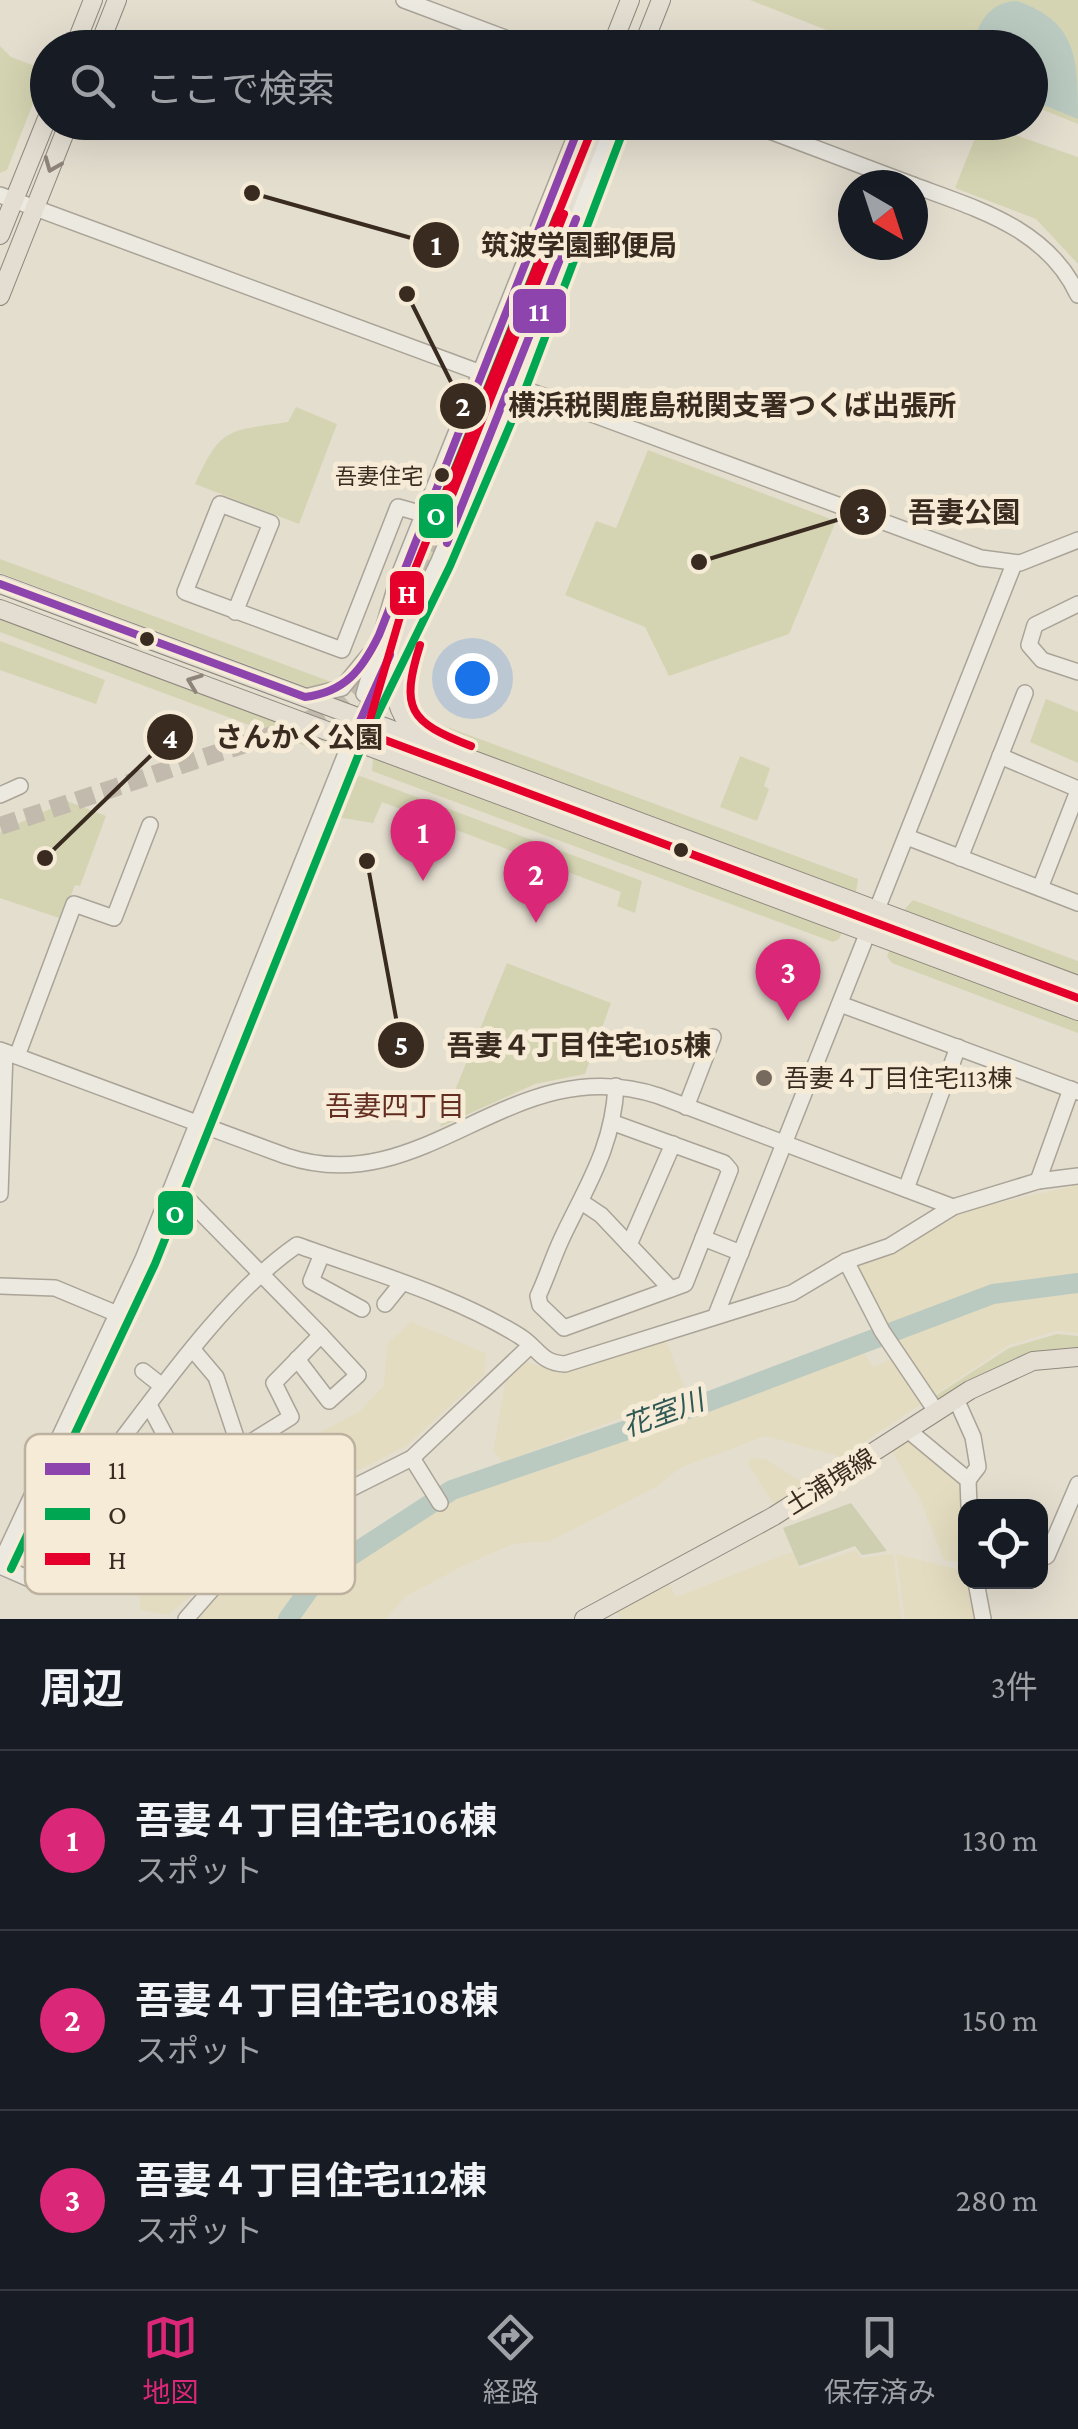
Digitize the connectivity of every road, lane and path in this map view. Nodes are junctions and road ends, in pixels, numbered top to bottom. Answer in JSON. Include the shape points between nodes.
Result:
{"nodes":[{"id":1,"x":94,"y":0,"type":"edge"},
{"id":2,"x":117,"y":0,"type":"edge"},
{"id":3,"x":404,"y":0,"type":"edge"},
{"id":4,"x":630,"y":0,"type":"edge"},
{"id":5,"x":662,"y":0,"type":"edge"},
{"id":6,"x":82,"y":30,"type":"edge"},
{"id":7,"x":105,"y":30,"type":"edge"},
{"id":8,"x":484,"y":30,"type":"edge"},
{"id":9,"x":618,"y":30,"type":"edge"},
{"id":10,"x":650,"y":30,"type":"edge"},
{"id":11,"x":36,"y":140,"type":"edge"},
{"id":12,"x":62,"y":140,"type":"edge"},
{"id":13,"x":573,"y":140,"type":"edge"},
{"id":14,"x":591,"y":140,"type":"edge"},
{"id":15,"x":606,"y":140,"type":"edge"},
{"id":16,"x":794,"y":140,"type":"edge"},
{"id":17,"x":873,"y":170,"type":"edge"},
{"id":18,"x":928,"y":191,"type":"edge"},
{"id":19,"x":7,"y":198,"type":"edge"},
{"id":20,"x":35,"y":208,"type":"junction"},
{"id":21,"x":0,"y":235,"type":"edge"},
{"id":22,"x":1078,"y":295,"type":"edge"},
{"id":23,"x":0,"y":296,"type":"edge"},
{"id":24,"x":511,"y":345,"type":"tunnel mouth"},
{"id":25,"x":480,"y":373,"type":"junction"},
{"id":26,"x":513,"y":386,"type":"junction"},
{"id":27,"x":423,"y":514,"type":"junction"},
{"id":28,"x":1078,"y":540,"type":"edge"},
{"id":29,"x":1014,"y":564,"type":"junction"},
{"id":30,"x":0,"y":584,"type":"edge"},
{"id":31,"x":1078,"y":604,"type":"edge"},
{"id":32,"x":0,"y":609,"type":"edge"},
{"id":33,"x":416,"y":610,"type":"junction"},
{"id":34,"x":235,"y":612,"type":"junction"},
{"id":35,"x":377,"y":643,"type":"junction"},
{"id":36,"x":1078,"y":672,"type":"edge"},
{"id":37,"x":1025,"y":693,"type":"dead end"},
{"id":38,"x":305,"y":697,"type":"junction"},
{"id":39,"x":359,"y":718,"type":"junction"},
{"id":40,"x":351,"y":741,"type":"junction"},
{"id":41,"x":426,"y":743,"type":"junction"},
{"id":42,"x":1000,"y":756,"type":"junction"},
{"id":43,"x":20,"y":786,"type":"dead end"},
{"id":44,"x":0,"y":794,"type":"edge"},
{"id":45,"x":1076,"y":799,"type":"edge"},
{"id":46,"x":150,"y":825,"type":"dead end"},
{"id":47,"x":907,"y":838,"type":"junction"},
{"id":48,"x":960,"y":858,"type":"junction"},
{"id":49,"x":1040,"y":888,"type":"junction"},
{"id":50,"x":1078,"y":902,"type":"edge"},
{"id":51,"x":878,"y":910,"type":"junction"},
{"id":52,"x":868,"y":934,"type":"junction"},
{"id":53,"x":1078,"y":985,"type":"edge"},
{"id":54,"x":840,"y":1004,"type":"junction"},
{"id":55,"x":1078,"y":1011,"type":"edge"},
{"id":56,"x":713,"y":1037,"type":"dead end"},
{"id":57,"x":958,"y":1048,"type":"junction"},
{"id":58,"x":7,"y":1053,"type":"edge"},
{"id":59,"x":616,"y":1086,"type":"junction"},
{"id":60,"x":1074,"y":1090,"type":"edge"},
{"id":61,"x":686,"y":1107,"type":"junction"},
{"id":62,"x":199,"y":1123,"type":"junction"},
{"id":63,"x":614,"y":1123,"type":"junction"},
{"id":64,"x":785,"y":1143,"type":"junction"},
{"id":65,"x":674,"y":1144,"type":"junction"},
{"id":66,"x":1078,"y":1176,"type":"edge"},
{"id":67,"x":1038,"y":1181,"type":"junction"},
{"id":68,"x":174,"y":1186,"type":"junction"},
{"id":69,"x":906,"y":1188,"type":"junction"},
{"id":70,"x":0,"y":1194,"type":"edge"},
{"id":71,"x":583,"y":1203,"type":"junction"},
{"id":72,"x":953,"y":1207,"type":"junction"},
{"id":73,"x":702,"y":1238,"type":"junction"},
{"id":74,"x":629,"y":1245,"type":"junction"},
{"id":75,"x":741,"y":1252,"type":"junction"},
{"id":76,"x":322,"y":1254,"type":"junction"},
{"id":77,"x":846,"y":1262,"type":"junction"},
{"id":78,"x":263,"y":1272,"type":"junction"},
{"id":79,"x":402,"y":1284,"type":"junction"},
{"id":80,"x":0,"y":1286,"type":"edge"},
{"id":81,"x":671,"y":1289,"type":"junction"},
{"id":82,"x":386,"y":1304,"type":"dead end"},
{"id":83,"x":362,"y":1309,"type":"dead end"},
{"id":84,"x":115,"y":1314,"type":"junction"},
{"id":85,"x":716,"y":1315,"type":"junction"},
{"id":86,"x":321,"y":1336,"type":"junction"},
{"id":87,"x":530,"y":1346,"type":"junction"},
{"id":88,"x":194,"y":1350,"type":"junction"},
{"id":89,"x":296,"y":1359,"type":"junction"},
{"id":90,"x":1072,"y":1360,"type":"edge"},
{"id":91,"x":143,"y":1371,"type":"dead end"},
{"id":92,"x":162,"y":1386,"type":"junction"},
{"id":93,"x":956,"y":1399,"type":"junction"},
{"id":94,"x":148,"y":1405,"type":"junction"},
{"id":95,"x":936,"y":1411,"type":"junction"},
{"id":96,"x":909,"y":1431,"type":"junction"},
{"id":97,"x":60,"y":1434,"type":"edge"},
{"id":98,"x":126,"y":1434,"type":"edge"},
{"id":99,"x":164,"y":1434,"type":"edge"},
{"id":100,"x":235,"y":1434,"type":"edge"},
{"id":101,"x":264,"y":1434,"type":"edge"},
{"id":102,"x":412,"y":1458,"type":"junction"},
{"id":103,"x":968,"y":1480,"type":"junction"},
{"id":104,"x":1078,"y":1484,"type":"edge"},
{"id":105,"x":355,"y":1486,"type":"edge"},
{"id":106,"x":437,"y":1498,"type":"dead end"},
{"id":107,"x":969,"y":1499,"type":"edge"},
{"id":108,"x":25,"y":1510,"type":"edge"},
{"id":109,"x":1048,"y":1554,"type":"edge"},
{"id":110,"x":0,"y":1565,"type":"edge"},
{"id":111,"x":25,"y":1577,"type":"edge"},
{"id":112,"x":980,"y":1589,"type":"edge"},
{"id":113,"x":208,"y":1594,"type":"edge"},
{"id":114,"x":186,"y":1619,"type":"edge"},
{"id":115,"x":584,"y":1619,"type":"edge"},
{"id":116,"x":982,"y":1619,"type":"edge"}],
"edges":[{"from":1,"to":6,"type":"main road"},
{"from":2,"to":7,"type":"main road"},
{"from":3,"to":8,"type":"street"},
{"from":4,"to":9,"type":"main road"},
{"from":5,"to":10,"type":"main road"},
{"from":11,"to":19,"type":"main road"},
{"from":12,"to":20,"type":"main road","one_way":true},
{"from":13,"to":25,"type":"street"},
{"from":14,"to":24,"type":"main road"},
{"from":15,"to":26,"type":"street"},
{"from":16,"to":17,"type":"street"},
{"from":18,"to":22,"type":"street","via":[[1015,226],[1048,253]]},
{"from":19,"to":20,"type":"street"},
{"from":19,"to":21,"type":"main road"},
{"from":20,"to":23,"type":"main road"},
{"from":20,"to":25,"type":"street"},
{"from":25,"to":26,"type":"street"},
{"from":25,"to":27,"type":"street"},
{"from":26,"to":29,"type":"street","via":[[981,558]]},
{"from":26,"to":33,"type":"street"},
{"from":27,"to":34,"type":"street","via":[[398,506],[342,650]]},
{"from":27,"to":35,"type":"street"},
{"from":28,"to":29,"type":"street"},
{"from":29,"to":47,"type":"street"},
{"from":30,"to":38,"type":"main road"},
{"from":31,"to":36,"type":"street","via":[[1034,625],[1029,645],[1042,660]]},
{"from":40,"to":32,"type":"main road","one_way":true},
{"from":33,"to":39,"type":"street"},
{"from":33,"to":41,"type":"main road","via":[[393,686],[396,706]]},
{"from":34,"to":34,"type":"street","via":[[185,592],[220,504],[270,523]]},
{"from":35,"to":38,"type":"street","via":[[342,688]]},
{"from":35,"to":39,"type":"street"},
{"from":37,"to":42,"type":"street"},
{"from":38,"to":39,"type":"main road"},
{"from":39,"to":40,"type":"street"},
{"from":39,"to":41,"type":"main road"},
{"from":40,"to":52,"type":"main road"},
{"from":40,"to":62,"type":"street"},
{"from":41,"to":51,"type":"main road"},
{"from":42,"to":45,"type":"street"},
{"from":42,"to":48,"type":"street"},
{"from":43,"to":44,"type":"street"},
{"from":45,"to":49,"type":"street"},
{"from":46,"to":58,"type":"street","via":[[114,918],[74,904]]},
{"from":47,"to":48,"type":"street"},
{"from":47,"to":51,"type":"street"},
{"from":48,"to":49,"type":"street"},
{"from":49,"to":50,"type":"street"},
{"from":51,"to":52,"type":"street"},
{"from":51,"to":53,"type":"main road"},
{"from":52,"to":54,"type":"street"},
{"from":52,"to":55,"type":"main road"},
{"from":54,"to":57,"type":"street"},
{"from":54,"to":64,"type":"street"},
{"from":56,"to":61,"type":"street"},
{"from":57,"to":60,"type":"street"},
{"from":57,"to":69,"type":"street"},
{"from":58,"to":62,"type":"street"},
{"from":58,"to":70,"type":"street"},
{"from":59,"to":61,"type":"street"},
{"from":59,"to":62,"type":"street","via":[[547,1092],[398,1158],[352,1166],[296,1159]]},
{"from":59,"to":63,"type":"street"},
{"from":60,"to":67,"type":"street"},
{"from":61,"to":64,"type":"street"},
{"from":62,"to":68,"type":"street"},
{"from":63,"to":65,"type":"street"},
{"from":63,"to":71,"type":"street"},
{"from":64,"to":69,"type":"street"},
{"from":64,"to":75,"type":"street"},
{"from":65,"to":73,"type":"street","via":[[730,1167]]},
{"from":65,"to":74,"type":"street"},
{"from":66,"to":67,"type":"street"},
{"from":67,"to":72,"type":"street"},
{"from":68,"to":78,"type":"street"},
{"from":68,"to":84,"type":"street"},
{"from":69,"to":72,"type":"street"},
{"from":71,"to":74,"type":"street"},
{"from":71,"to":81,"type":"street","via":[[562,1238],[540,1304],[566,1328]]},
{"from":72,"to":77,"type":"street","via":[[890,1246]]},
{"from":73,"to":75,"type":"street"},
{"from":73,"to":81,"type":"street","via":[[686,1281]]},
{"from":74,"to":81,"type":"street"},
{"from":75,"to":85,"type":"street"},
{"from":76,"to":78,"type":"street","via":[[298,1244]]},
{"from":76,"to":79,"type":"street"},
{"from":76,"to":83,"type":"street","via":[[313,1283]]},
{"from":77,"to":85,"type":"street","via":[[792,1293]]},
{"from":77,"to":95,"type":"street"},
{"from":78,"to":86,"type":"street"},
{"from":78,"to":88,"type":"street"},
{"from":79,"to":82,"type":"street"},
{"from":79,"to":87,"type":"street"},
{"from":80,"to":84,"type":"street","via":[[55,1288]]},
{"from":84,"to":97,"type":"street"},
{"from":85,"to":87,"type":"street","via":[[565,1364],[543,1360]]},
{"from":86,"to":89,"type":"street"},
{"from":86,"to":89,"type":"street","via":[[358,1375],[329,1401]]},
{"from":87,"to":102,"type":"street"},
{"from":88,"to":92,"type":"street"},
{"from":88,"to":100,"type":"street","via":[[216,1377]]},
{"from":89,"to":101,"type":"street","via":[[274,1383],[291,1417]]},
{"from":90,"to":93,"type":"main road","name":"土浦境線","via":[[1018,1366]]},
{"from":91,"to":92,"type":"street"},
{"from":92,"to":94,"type":"street"},
{"from":93,"to":95,"type":"main road","name":"土浦境線"},
{"from":93,"to":103,"type":"street","via":[[978,1467]]},
{"from":94,"to":98,"type":"street"},
{"from":94,"to":99,"type":"street"},
{"from":95,"to":96,"type":"main road","name":"土浦境線"},
{"from":96,"to":103,"type":"street"},
{"from":96,"to":115,"type":"main road","name":"土浦境線","via":[[742,1534]]},
{"from":102,"to":105,"type":"street"},
{"from":102,"to":106,"type":"street"},
{"from":103,"to":107,"type":"street"},
{"from":104,"to":109,"type":"street"},
{"from":108,"to":110,"type":"street"},
{"from":110,"to":111,"type":"street"},
{"from":112,"to":116,"type":"street"},
{"from":113,"to":114,"type":"street"}]}
